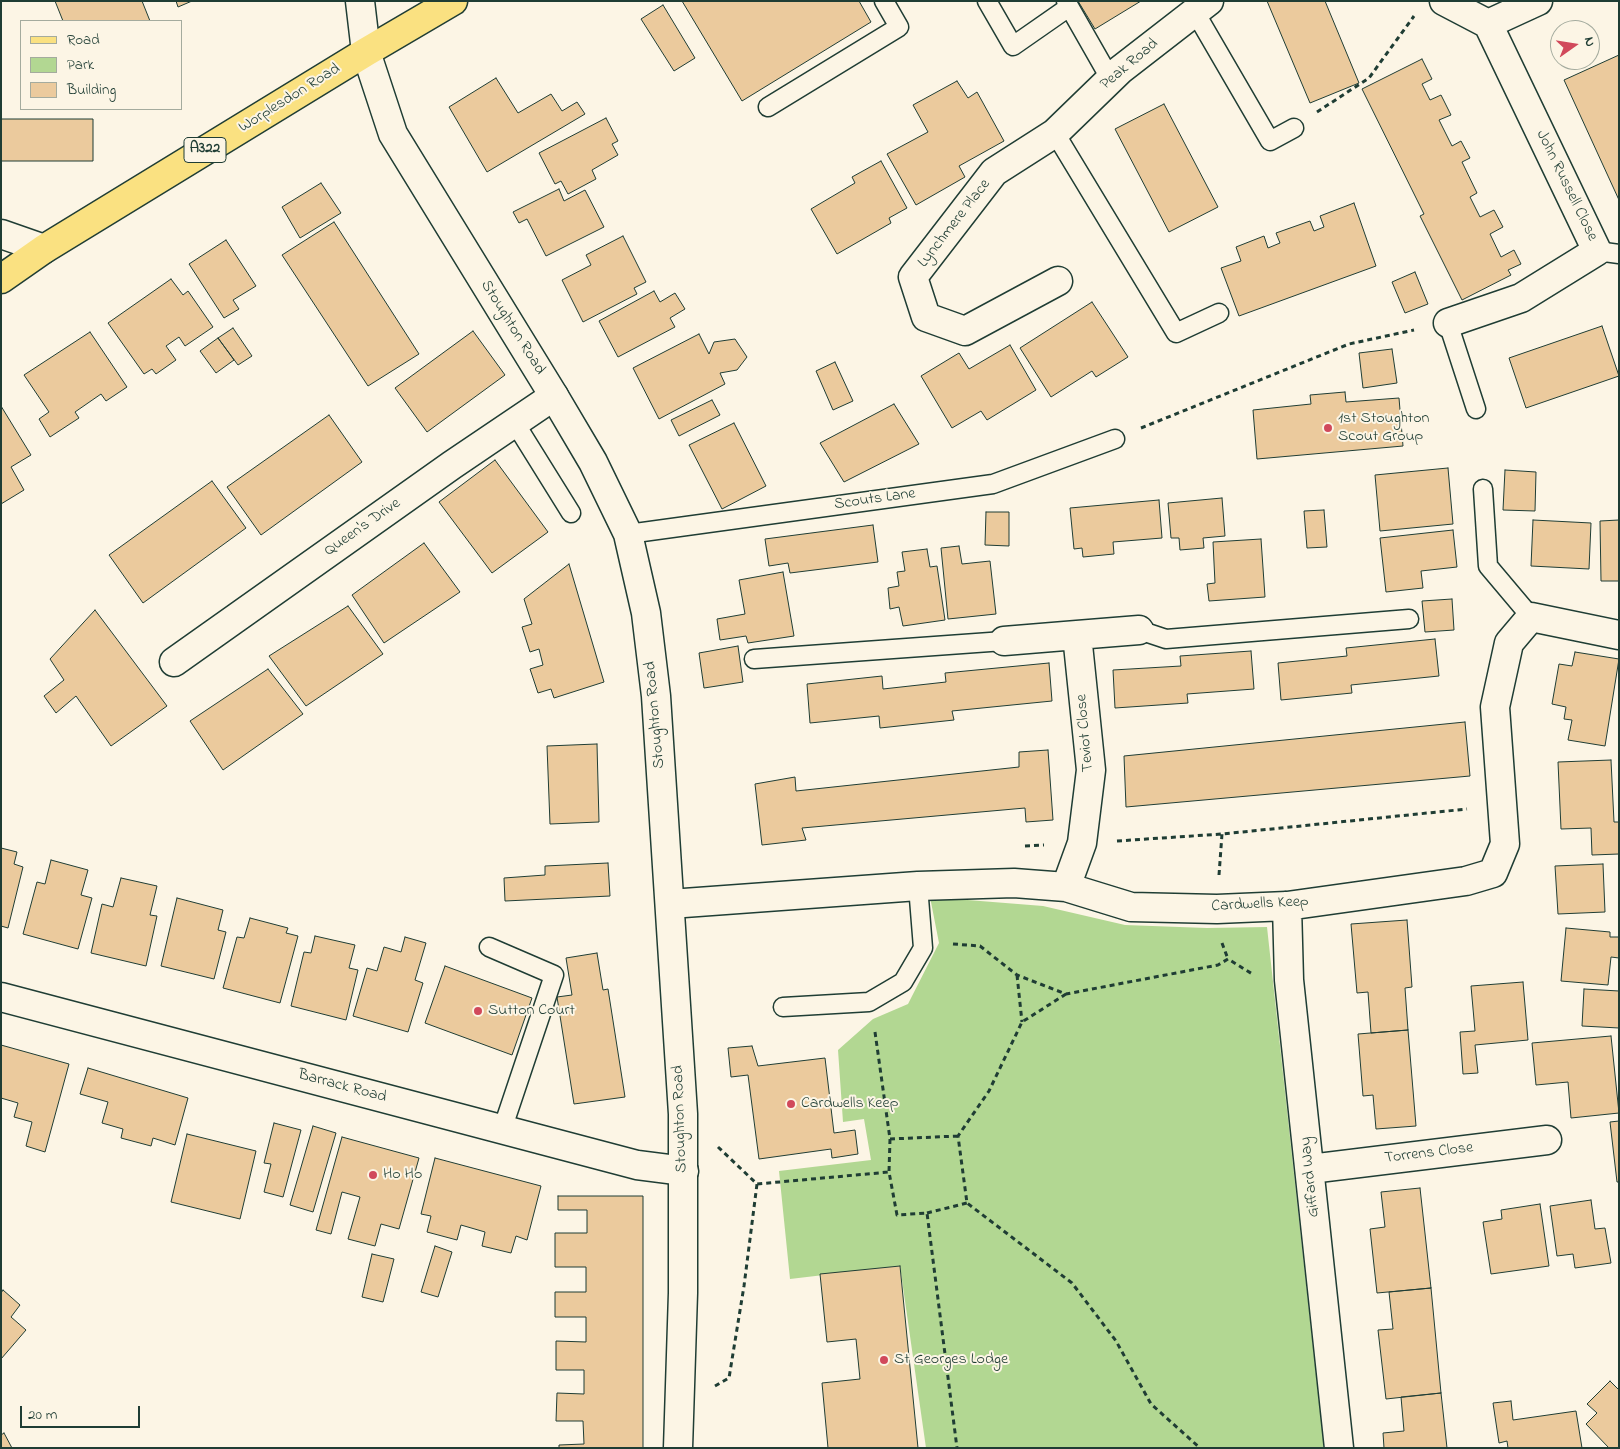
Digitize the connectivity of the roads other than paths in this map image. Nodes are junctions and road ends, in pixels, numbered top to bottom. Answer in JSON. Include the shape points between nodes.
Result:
{"nodes":[{"id":1,"x":360,"y":1,"type":"edge"},
{"id":2,"x":453,"y":1,"type":"edge"},
{"id":3,"x":884,"y":1,"type":"edge"},
{"id":4,"x":987,"y":1,"type":"edge"},
{"id":5,"x":1538,"y":1,"type":"edge"},
{"id":6,"x":1068,"y":4,"type":"edge"},
{"id":7,"x":1432,"y":5,"type":"edge"},
{"id":8,"x":1202,"y":7,"type":"edge"},
{"id":9,"x":1488,"y":24,"type":"junction"},
{"id":10,"x":366,"y":52,"type":"junction"},
{"id":11,"x":1111,"y":80,"type":"junction"},
{"id":12,"x":768,"y":107,"type":"dead end"},
{"id":13,"x":1294,"y":128,"type":"road end"},
{"id":14,"x":1054,"y":133,"type":"junction"},
{"id":15,"x":1,"y":234,"type":"edge"},
{"id":16,"x":44,"y":249,"type":"junction"},
{"id":17,"x":1608,"y":253,"type":"edge"},
{"id":18,"x":1,"y":279,"type":"edge"},
{"id":19,"x":1058,"y":281,"type":"dead end"},
{"id":20,"x":1220,"y":313,"type":"dead end"},
{"id":21,"x":1448,"y":322,"type":"joint"},
{"id":22,"x":554,"y":396,"type":"junction"},
{"id":23,"x":1476,"y":409,"type":"dead end"},
{"id":24,"x":515,"y":423,"type":"junction"},
{"id":25,"x":1115,"y":439,"type":"road end"},
{"id":26,"x":1483,"y":489,"type":"dead end"},
{"id":27,"x":571,"y":513,"type":"dead end"},
{"id":28,"x":628,"y":534,"type":"junction"},
{"id":29,"x":1531,"y":617,"type":"junction"},
{"id":30,"x":1409,"y":619,"type":"dead end"},
{"id":31,"x":1139,"y":630,"type":"joint"},
{"id":32,"x":1077,"y":635,"type":"junction"},
{"id":33,"x":1619,"y":635,"type":"edge"},
{"id":34,"x":1004,"y":641,"type":"joint"},
{"id":35,"x":754,"y":659,"type":"dead end"},
{"id":36,"x":174,"y":662,"type":"dead end"},
{"id":37,"x":918,"y":886,"type":"junction"},
{"id":38,"x":1066,"y":887,"type":"junction"},
{"id":39,"x":670,"y":904,"type":"junction"},
{"id":40,"x":1286,"y":906,"type":"junction"},
{"id":41,"x":489,"y":947,"type":"dead end"},
{"id":42,"x":1,"y":997,"type":"edge"},
{"id":43,"x":783,"y":1007,"type":"dead end"},
{"id":44,"x":502,"y":1130,"type":"junction"},
{"id":45,"x":1548,"y":1140,"type":"dead end"},
{"id":46,"x":1310,"y":1169,"type":"junction"},
{"id":47,"x":684,"y":1171,"type":"junction"},
{"id":48,"x":678,"y":1448,"type":"edge"},
{"id":49,"x":1339,"y":1448,"type":"edge"}],
"edges":[{"from":1,"to":10,"type":"street","name":"Stoughton Road"},
{"from":2,"to":10,"type":"main road","name":"Worplesdon Road","number":"A322"},
{"from":3,"to":12,"type":"lane","via":[[899,27]]},
{"from":4,"to":6,"type":"lane","via":[[1012,46]]},
{"from":5,"to":9,"type":"street"},
{"from":6,"to":11,"type":"lane"},
{"from":7,"to":9,"type":"street"},
{"from":8,"to":11,"type":"street","name":"Peak Road"},
{"from":8,"to":13,"type":"lane","via":[[1270,141]]},
{"from":9,"to":17,"type":"street","name":"John Russell Close"},
{"from":10,"to":16,"type":"main road","name":"Worplesdon Road","number":"A322"},
{"from":10,"to":22,"type":"street","name":"Stoughton Road","via":[[393,134]]},
{"from":11,"to":14,"type":"street","name":"Peak Road"},
{"from":14,"to":19,"type":"street","name":"Lynchmere Place","via":[[994,172],[913,277],[926,318],[965,331]]},
{"from":14,"to":20,"type":"lane","via":[[1176,333]]},
{"from":15,"to":16,"type":"street"},
{"from":16,"to":18,"type":"main road","name":"Worplesdon Road","number":"A322"},
{"from":17,"to":21,"type":"street","name":"John Russell Close","via":[[1521,298]]},
{"from":21,"to":23,"type":"lane"},
{"from":22,"to":24,"type":"street","name":"Queen's Drive"},
{"from":22,"to":28,"type":"street","name":"Stoughton Road","via":[[593,462]]},
{"from":24,"to":27,"type":"lane"},
{"from":24,"to":36,"type":"street","name":"Queen's Drive"},
{"from":25,"to":28,"type":"lane","name":"Scouts Lane","via":[[993,484]]},
{"from":26,"to":29,"type":"lane","via":[[1488,566]]},
{"from":28,"to":39,"type":"street","name":"Stoughton Road","via":[[646,613],[656,696]]},
{"from":29,"to":33,"type":"street"},
{"from":29,"to":40,"type":"street","name":"Cardwells Keep","via":[[1509,643],[1495,707],[1505,844],[1493,873],[1466,881]]},
{"from":30,"to":31,"type":"lane","via":[[1166,639]]},
{"from":31,"to":32,"type":"street"},
{"from":32,"to":34,"type":"street"},
{"from":32,"to":38,"type":"street","name":"Teviot Close","via":[[1091,770],[1082,843]]},
{"from":34,"to":35,"type":"lane"},
{"from":37,"to":38,"type":"street","name":"Cardwells Keep","via":[[1014,883]]},
{"from":37,"to":39,"type":"street","name":"Cardwells Keep"},
{"from":37,"to":43,"type":"lane","via":[[923,948],[903,982],[869,1002]]},
{"from":38,"to":40,"type":"street","name":"Cardwells Keep","via":[[1131,906],[1216,909]]},
{"from":39,"to":47,"type":"street","name":"Stoughton Road"},
{"from":40,"to":46,"type":"street","name":"Giffard Way","via":[[1289,980]]},
{"from":41,"to":44,"type":"lane","via":[[554,975]]},
{"from":42,"to":44,"type":"street","name":"Barrack Road"},
{"from":44,"to":47,"type":"street","name":"Barrack Road","via":[[637,1166]]},
{"from":45,"to":46,"type":"street","name":"Torrens Close"},
{"from":46,"to":49,"type":"street","name":"Giffard Way"},
{"from":47,"to":48,"type":"street","name":"Stoughton Road"}]}
